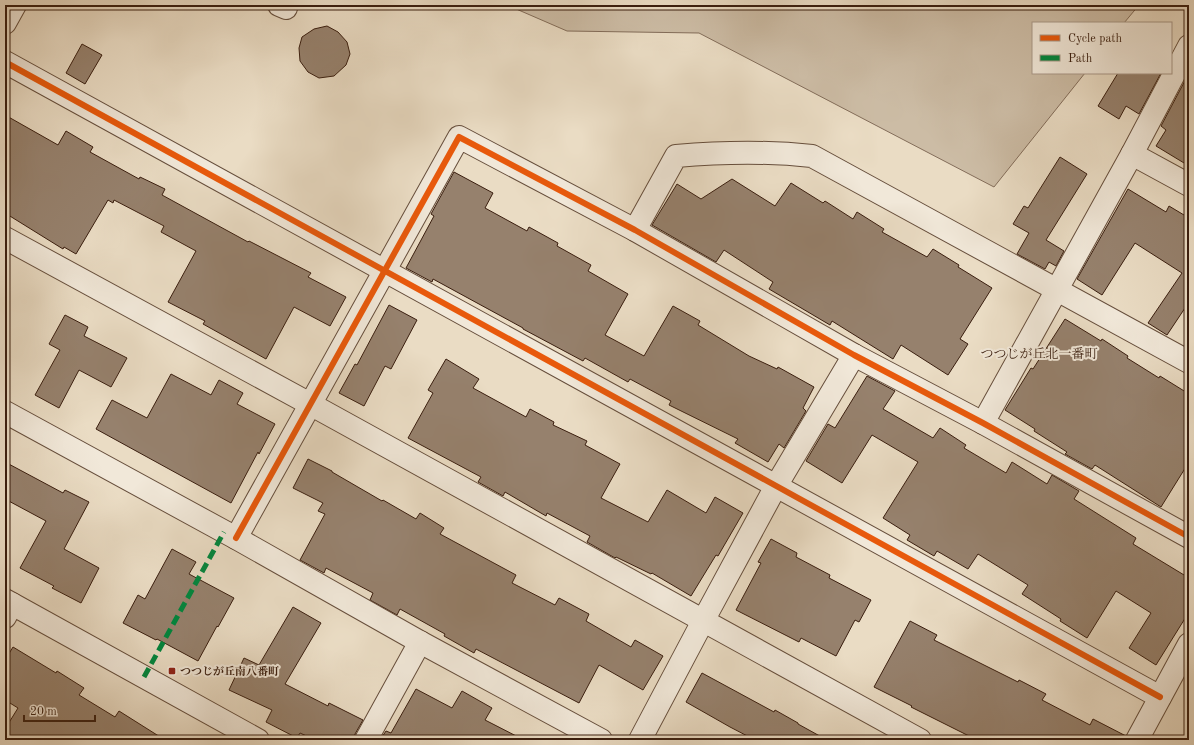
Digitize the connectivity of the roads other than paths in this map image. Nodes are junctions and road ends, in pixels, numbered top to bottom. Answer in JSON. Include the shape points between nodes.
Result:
{"nodes":[{"id":1,"x":15,"y":5,"type":"edge"},
{"id":2,"x":5,"y":23,"type":"edge"},
{"id":3,"x":1189,"y":46,"type":"edge"},
{"id":4,"x":5,"y":62,"type":"edge"},
{"id":5,"x":1132,"y":154,"type":"junction"},
{"id":6,"x":1189,"y":185,"type":"edge"},
{"id":7,"x":635,"y":230,"type":"junction"},
{"id":8,"x":5,"y":238,"type":"edge"},
{"id":9,"x":384,"y":270,"type":"junction"},
{"id":10,"x":1057,"y":289,"type":"junction"},
{"id":11,"x":854,"y":355,"type":"junction"},
{"id":12,"x":1189,"y":362,"type":"edge"},
{"id":13,"x":310,"y":404,"type":"junction"},
{"id":14,"x":5,"y":412,"type":"edge"},
{"id":15,"x":983,"y":423,"type":"junction"},
{"id":16,"x":776,"y":486,"type":"junction"},
{"id":17,"x":1189,"y":537,"type":"edge"},
{"id":18,"x":236,"y":538,"type":"junction"},
{"id":19,"x":7,"y":607,"type":"edge"},
{"id":20,"x":703,"y":621,"type":"junction"},
{"id":21,"x":420,"y":642,"type":"junction"},
{"id":22,"x":1189,"y":644,"type":"edge"},
{"id":23,"x":1160,"y":697,"type":"junction"},
{"id":24,"x":258,"y":740,"type":"edge"},
{"id":25,"x":366,"y":740,"type":"edge"},
{"id":26,"x":601,"y":740,"type":"edge"},
{"id":27,"x":640,"y":740,"type":"edge"},
{"id":28,"x":920,"y":740,"type":"edge"},
{"id":29,"x":1137,"y":740,"type":"edge"}],
"edges":[{"from":1,"to":2,"type":"street"},
{"from":3,"to":5,"type":"street"},
{"from":4,"to":9,"type":"street"},
{"from":5,"to":6,"type":"street"},
{"from":5,"to":10,"type":"street"},
{"from":7,"to":9,"type":"street","via":[[459,137]]},
{"from":7,"to":10,"type":"street","via":[[676,156],[780,152],[812,156]]},
{"from":7,"to":11,"type":"street"},
{"from":8,"to":13,"type":"street"},
{"from":9,"to":13,"type":"street"},
{"from":9,"to":16,"type":"street"},
{"from":10,"to":12,"type":"street"},
{"from":10,"to":15,"type":"street"},
{"from":11,"to":15,"type":"street"},
{"from":11,"to":16,"type":"street"},
{"from":13,"to":18,"type":"street"},
{"from":13,"to":20,"type":"street"},
{"from":14,"to":18,"type":"street"},
{"from":15,"to":17,"type":"street"},
{"from":16,"to":20,"type":"street"},
{"from":16,"to":23,"type":"street"},
{"from":18,"to":21,"type":"street"},
{"from":19,"to":24,"type":"street"},
{"from":20,"to":27,"type":"street"},
{"from":20,"to":28,"type":"street"},
{"from":21,"to":25,"type":"street"},
{"from":21,"to":26,"type":"street"},
{"from":22,"to":23,"type":"street"},
{"from":23,"to":29,"type":"street"}]}
